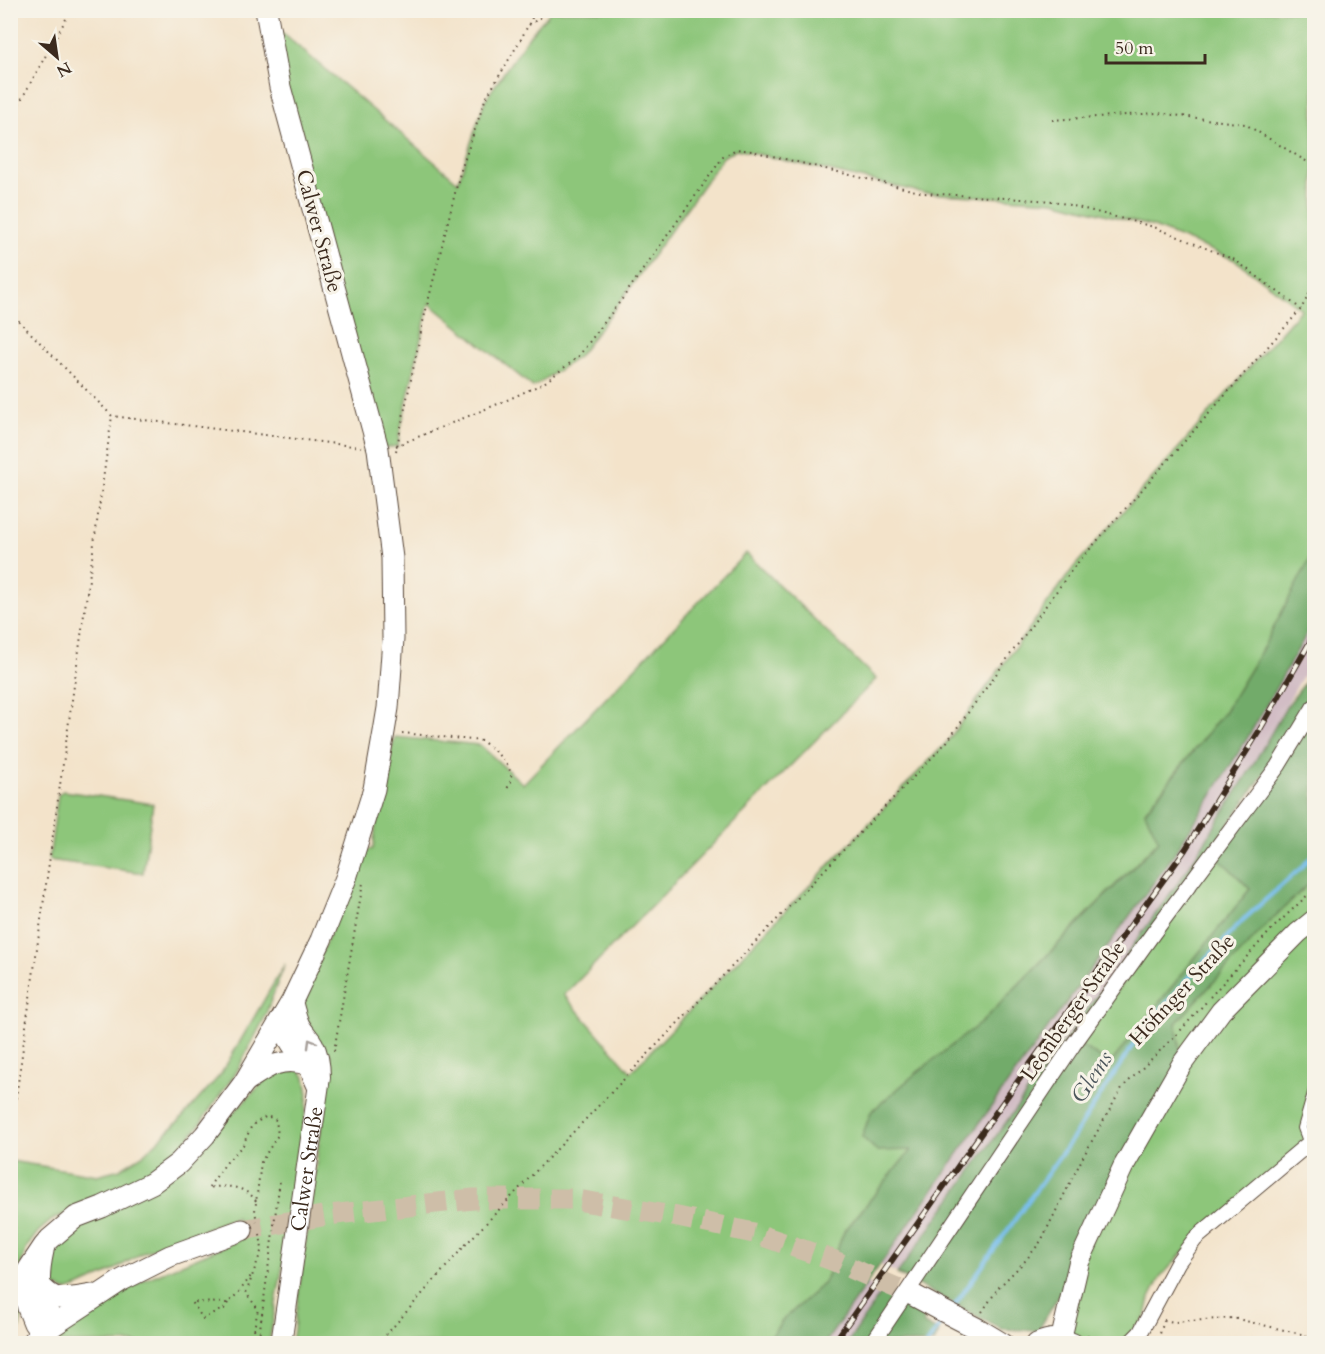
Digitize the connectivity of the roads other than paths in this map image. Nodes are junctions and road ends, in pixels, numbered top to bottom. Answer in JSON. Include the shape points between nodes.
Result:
{"nodes":[{"id":1,"x":266,"y":10,"type":"edge"},
{"id":2,"x":1314,"y":707,"type":"edge"},
{"id":3,"x":1314,"y":920,"type":"edge"},
{"id":4,"x":292,"y":1001,"type":"junction"},
{"id":5,"x":281,"y":1020,"type":"junction"},
{"id":6,"x":308,"y":1065,"type":"junction"},
{"id":7,"x":244,"y":1083,"type":"junction"},
{"id":8,"x":1314,"y":1086,"type":"edge"},
{"id":9,"x":319,"y":1088,"type":"junction"},
{"id":10,"x":1311,"y":1141,"type":"edge"},
{"id":11,"x":242,"y":1230,"type":"tunnel mouth"},
{"id":12,"x":44,"y":1246,"type":"junction"},
{"id":13,"x":40,"y":1285,"type":"junction"},
{"id":14,"x":98,"y":1295,"type":"junction"},
{"id":15,"x":914,"y":1295,"type":"tunnel mouth"},
{"id":16,"x":42,"y":1334,"type":"edge"},
{"id":17,"x":1125,"y":1338,"type":"edge"},
{"id":18,"x":1073,"y":1339,"type":"edge"},
{"id":19,"x":281,"y":1344,"type":"edge"},
{"id":20,"x":872,"y":1344,"type":"edge"},
{"id":21,"x":1003,"y":1344,"type":"edge"},
{"id":22,"x":1037,"y":1344,"type":"edge"}],
"edges":[{"from":1,"to":4,"type":"main road","name":"Calwer Straße","via":[[280,87],[378,449],[392,558],[393,639],[388,708],[374,789],[346,878]]},
{"from":2,"to":20,"type":"street","name":"Leonberger Straße","via":[[1278,766],[1073,1045]]},
{"from":3,"to":18,"type":"street","name":"Höfinger Straße","via":[[1221,1011],[1182,1064],[1123,1167],[1078,1262]]},
{"from":4,"to":5,"type":"main road","name":"Calwer Straße"},
{"from":9,"to":4,"type":"street","name":"Calwer Straße","one_way":true,"via":[[318,1055],[300,1026]]},
{"from":5,"to":6,"type":"street","via":[[283,1030]]},
{"from":5,"to":7,"type":"main road","name":"Calwer Straße"},
{"from":6,"to":7,"type":"street","via":[[284,1061]]},
{"from":6,"to":9,"type":"street"},
{"from":7,"to":12,"type":"main road","name":"Calwer Straße","via":[[205,1135],[172,1169],[131,1194],[76,1217]]},
{"from":8,"to":10,"type":"lane","via":[[1302,1128]]},
{"from":9,"to":19,"type":"street","name":"Calwer Straße"},
{"from":10,"to":17,"type":"street","via":[[1195,1239],[1178,1262],[1140,1333]]},
{"from":11,"to":14,"type":"main road","via":[[170,1256]]},
{"from":12,"to":13,"type":"main road"},
{"from":12,"to":16,"type":"main road","name":"Calwer Straße","via":[[25,1275],[24,1285],[26,1304]]},
{"from":13,"to":14,"type":"main road","via":[[59,1299]]},
{"from":13,"to":16,"type":"main road","via":[[45,1308]]},
{"from":14,"to":16,"type":"main road"},
{"from":15,"to":21,"type":"main road","bridge":true,"via":[[941,1310],[978,1322]]},
{"from":18,"to":22,"type":"main road","via":[[1050,1339]]}]}
